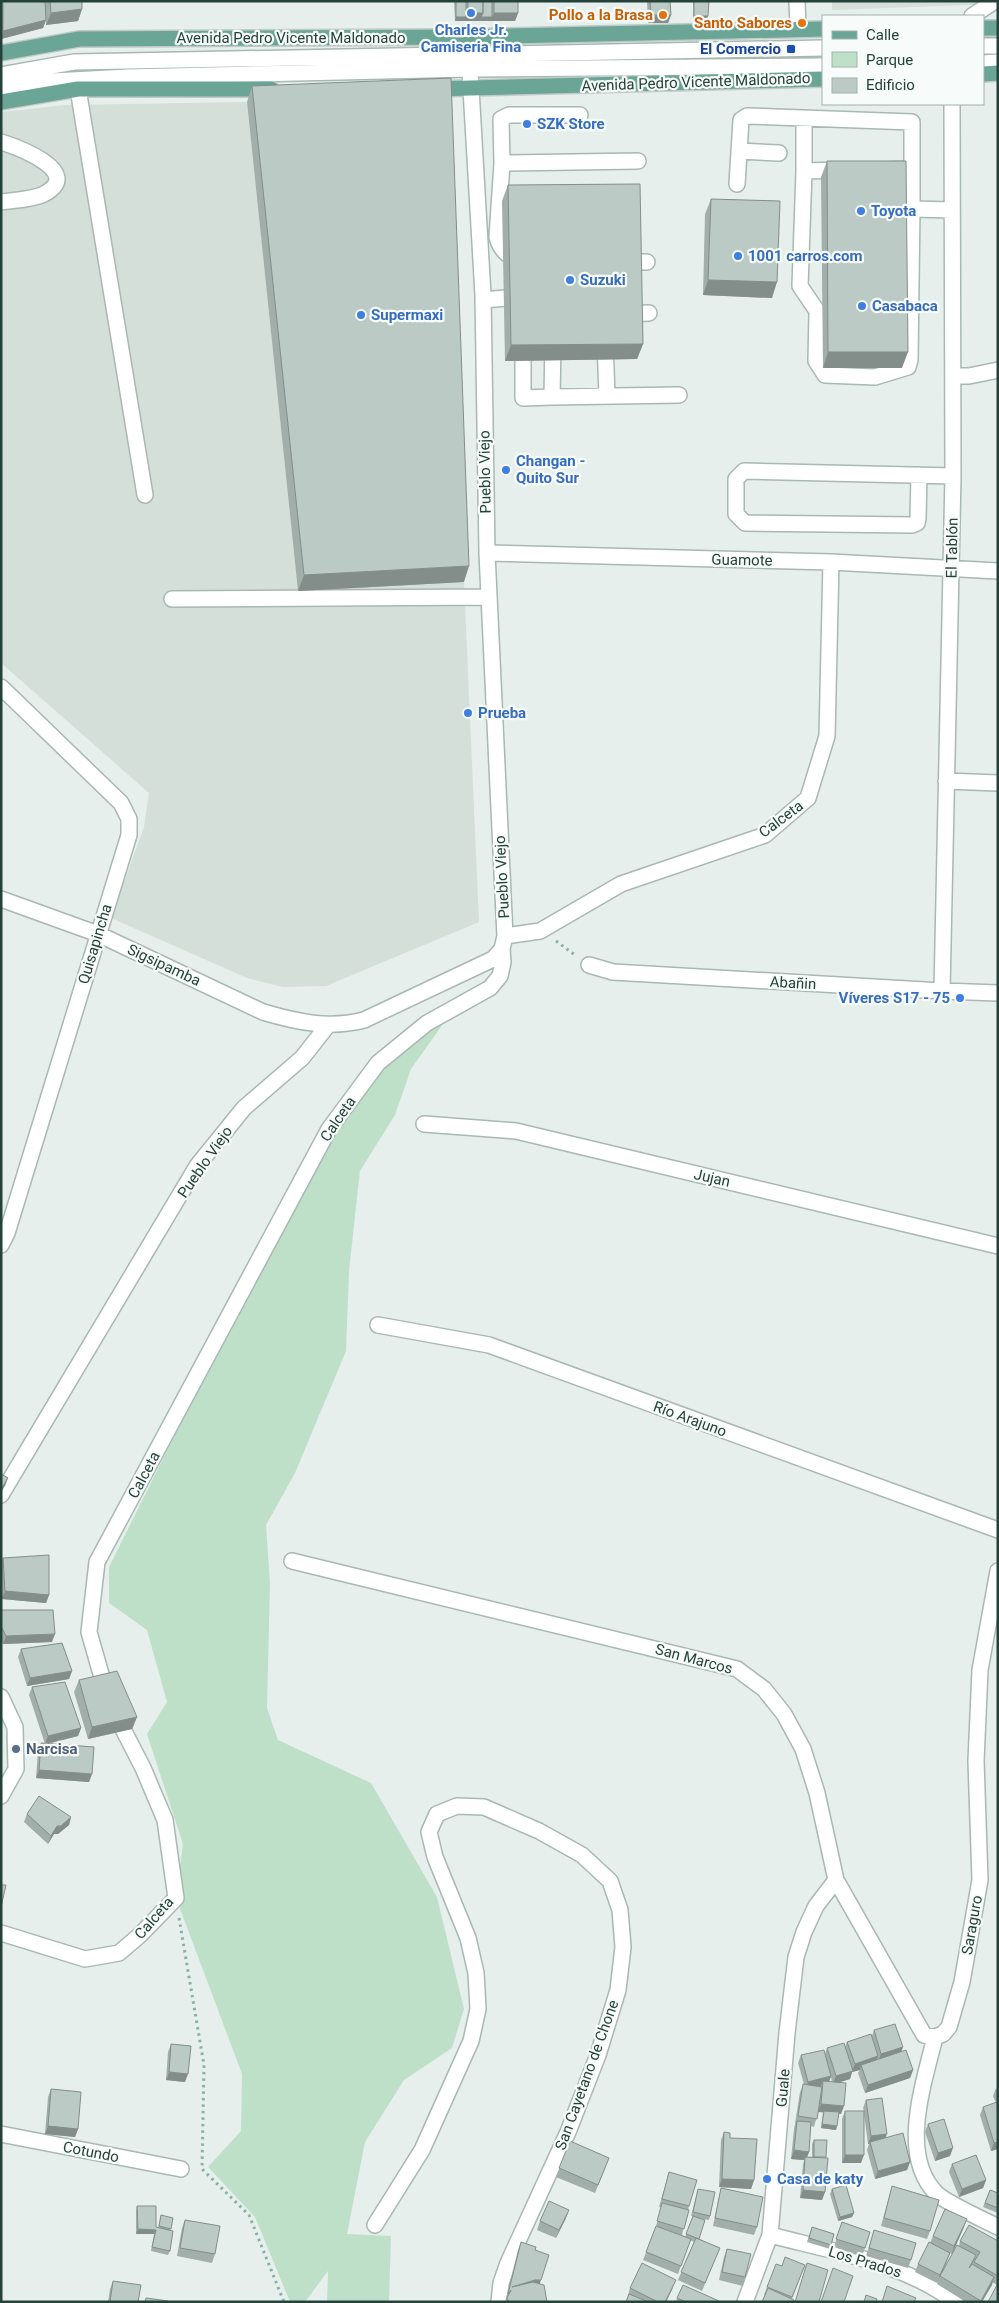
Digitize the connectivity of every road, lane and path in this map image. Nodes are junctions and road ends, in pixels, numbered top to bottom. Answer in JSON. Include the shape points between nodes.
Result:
{"nodes":[{"id":1,"x":797,"y":1,"type":"edge"},
{"id":2,"x":995,"y":1,"type":"edge"},
{"id":3,"x":974,"y":15,"type":"edge"},
{"id":4,"x":798,"y":28,"type":"junction"},
{"id":5,"x":822,"y":28,"type":"edge"},
{"id":6,"x":984,"y":28,"type":"edge"},
{"id":7,"x":998,"y":28,"type":"edge"},
{"id":8,"x":468,"y":37,"type":"junction"},
{"id":9,"x":984,"y":46,"type":"edge"},
{"id":10,"x":998,"y":46,"type":"edge"},
{"id":11,"x":822,"y":48,"type":"edge"},
{"id":12,"x":1,"y":53,"type":"edge"},
{"id":13,"x":469,"y":61,"type":"junction"},
{"id":14,"x":984,"y":62,"type":"edge"},
{"id":15,"x":998,"y":62,"type":"edge"},
{"id":16,"x":822,"y":66,"type":"edge"},
{"id":17,"x":998,"y":73,"type":"edge"},
{"id":18,"x":984,"y":74,"type":"edge"},
{"id":19,"x":1,"y":75,"type":"edge"},
{"id":20,"x":822,"y":79,"type":"edge"},
{"id":21,"x":78,"y":89,"type":"junction"},
{"id":22,"x":284,"y":89,"type":"edge"},
{"id":23,"x":422,"y":89,"type":"edge"},
{"id":24,"x":471,"y":89,"type":"junction"},
{"id":25,"x":1,"y":90,"type":"edge"},
{"id":26,"x":1,"y":102,"type":"edge"},
{"id":27,"x":952,"y":105,"type":"edge"},
{"id":28,"x":580,"y":115,"type":"dead end"},
{"id":29,"x":804,"y":119,"type":"junction"},
{"id":30,"x":1,"y":142,"type":"edge"},
{"id":31,"x":739,"y":152,"type":"junction"},
{"id":32,"x":779,"y":153,"type":"dead end"},
{"id":33,"x":638,"y":161,"type":"dead end"},
{"id":34,"x":502,"y":163,"type":"junction"},
{"id":35,"x":912,"y":169,"type":"junction"},
{"id":36,"x":804,"y":171,"type":"junction"},
{"id":37,"x":736,"y":184,"type":"dead end"},
{"id":38,"x":1,"y":202,"type":"edge"},
{"id":39,"x":912,"y":209,"type":"junction"},
{"id":40,"x":952,"y":210,"type":"junction"},
{"id":41,"x":604,"y":262,"type":"edge"},
{"id":42,"x":647,"y":262,"type":"dead end"},
{"id":43,"x":521,"y":288,"type":"junction"},
{"id":44,"x":483,"y":297,"type":"junction"},
{"id":45,"x":649,"y":313,"type":"dead end"},
{"id":46,"x":554,"y":323,"type":"edge"},
{"id":47,"x":998,"y":370,"type":"edge"},
{"id":48,"x":953,"y":376,"type":"junction"},
{"id":49,"x":679,"y":395,"type":"dead end"},
{"id":50,"x":607,"y":396,"type":"junction"},
{"id":51,"x":552,"y":397,"type":"junction"},
{"id":52,"x":919,"y":475,"type":"junction"},
{"id":53,"x":953,"y":476,"type":"junction"},
{"id":54,"x":145,"y":495,"type":"dead end"},
{"id":55,"x":487,"y":554,"type":"junction"},
{"id":56,"x":831,"y":562,"type":"junction"},
{"id":57,"x":952,"y":569,"type":"junction"},
{"id":58,"x":998,"y":571,"type":"edge"},
{"id":59,"x":489,"y":597,"type":"junction"},
{"id":60,"x":172,"y":599,"type":"dead end"},
{"id":61,"x":1,"y":687,"type":"edge"},
{"id":62,"x":946,"y":781,"type":"junction"},
{"id":63,"x":998,"y":783,"type":"edge"},
{"id":64,"x":1,"y":899,"type":"edge"},
{"id":65,"x":542,"y":930,"type":"junction"},
{"id":66,"x":98,"y":934,"type":"junction"},
{"id":67,"x":504,"y":942,"type":"junction"},
{"id":68,"x":589,"y":965,"type":"joint"},
{"id":69,"x":942,"y":991,"type":"junction"},
{"id":70,"x":998,"y":993,"type":"edge"},
{"id":71,"x":328,"y":1026,"type":"junction"},
{"id":72,"x":424,"y":1124,"type":"dead end"},
{"id":73,"x":3,"y":1237,"type":"edge"},
{"id":74,"x":998,"y":1246,"type":"edge"},
{"id":75,"x":378,"y":1325,"type":"dead end"},
{"id":76,"x":1,"y":1496,"type":"edge"},
{"id":77,"x":998,"y":1530,"type":"edge"},
{"id":78,"x":292,"y":1561,"type":"dead end"},
{"id":79,"x":998,"y":1571,"type":"edge"},
{"id":80,"x":1,"y":1697,"type":"edge"},
{"id":81,"x":1,"y":1796,"type":"edge"},
{"id":82,"x":836,"y":1880,"type":"junction"},
{"id":83,"x":176,"y":1898,"type":"junction"},
{"id":84,"x":1,"y":1933,"type":"edge"},
{"id":85,"x":935,"y":2038,"type":"junction"},
{"id":86,"x":1,"y":2134,"type":"edge"},
{"id":87,"x":181,"y":2169,"type":"dead end"},
{"id":88,"x":375,"y":2225,"type":"dead end"},
{"id":89,"x":998,"y":2227,"type":"edge"},
{"id":90,"x":770,"y":2235,"type":"junction"},
{"id":91,"x":284,"y":2302,"type":"edge"},
{"id":92,"x":500,"y":2302,"type":"edge"},
{"id":93,"x":745,"y":2302,"type":"edge"},
{"id":94,"x":955,"y":2302,"type":"edge"}],
"edges":[{"from":1,"to":4,"type":"street"},
{"from":2,"to":3,"type":"street"},
{"from":4,"to":5,"type":"main road","name":"Avenida Pedro Vicente Maldonado"},
{"from":4,"to":8,"type":"main road","name":"Avenida Pedro Vicente Maldonado"},
{"from":6,"to":7,"type":"main road"},
{"from":8,"to":12,"type":"main road","name":"Avenida Pedro Vicente Maldonado","via":[[80,39]]},
{"from":8,"to":13,"type":"street","name":"Pueblo Viejo"},
{"from":9,"to":10,"type":"street"},
{"from":11,"to":13,"type":"street"},
{"from":13,"to":16,"type":"street"},
{"from":13,"to":19,"type":"street","via":[[74,62]]},
{"from":13,"to":24,"type":"street","name":"Pueblo Viejo"},
{"from":13,"to":25,"type":"street","via":[[53,81]]},
{"from":14,"to":15,"type":"street"},
{"from":17,"to":18,"type":"main road"},
{"from":20,"to":24,"type":"main road","name":"Avenida Pedro Vicente Maldonado"},
{"from":21,"to":22,"type":"main road"},
{"from":21,"to":26,"type":"main road"},
{"from":21,"to":54,"type":"street"},
{"from":23,"to":24,"type":"main road","name":"Avenida Pedro Vicente Maldonado"},
{"from":24,"to":44,"type":"street","name":"Pueblo Viejo"},
{"from":27,"to":40,"type":"street","name":"El Tablón"},
{"from":28,"to":34,"type":"street","via":[[509,115],[501,119]]},
{"from":29,"to":31,"type":"street","via":[[747,116],[741,120]]},
{"from":29,"to":35,"type":"street","via":[[912,122]]},
{"from":29,"to":36,"type":"street"},
{"from":30,"to":38,"type":"street","via":[[32,153],[47,163],[56,181],[53,188],[42,195]]},
{"from":31,"to":32,"type":"street"},
{"from":31,"to":37,"type":"street"},
{"from":33,"to":34,"type":"street"},
{"from":34,"to":43,"type":"street","via":[[497,236]]},
{"from":35,"to":36,"type":"street"},
{"from":35,"to":39,"type":"street"},
{"from":36,"to":39,"type":"street","via":[[800,286],[817,311],[816,361],[825,375],[875,378],[908,367]]},
{"from":39,"to":40,"type":"street"},
{"from":40,"to":48,"type":"street","name":"El Tablón"},
{"from":41,"to":42,"type":"street"},
{"from":43,"to":44,"type":"street"},
{"from":43,"to":51,"type":"street","via":[[523,398]]},
{"from":44,"to":55,"type":"street","name":"Pueblo Viejo"},
{"from":45,"to":50,"type":"street","via":[[604,319]]},
{"from":46,"to":51,"type":"street"},
{"from":47,"to":48,"type":"street"},
{"from":48,"to":53,"type":"street","name":"El Tablón"},
{"from":49,"to":50,"type":"street"},
{"from":50,"to":51,"type":"street"},
{"from":52,"to":52,"type":"street","via":[[744,471],[736,479],[736,514],[745,523],[917,524]]},
{"from":52,"to":53,"type":"street"},
{"from":53,"to":57,"type":"street","name":"El Tablón"},
{"from":55,"to":56,"type":"street","name":"Guamote"},
{"from":55,"to":59,"type":"street","name":"Pueblo Viejo"},
{"from":56,"to":57,"type":"street","name":"Guamote"},
{"from":56,"to":65,"type":"street","name":"Calceta","via":[[827,736],[808,798],[765,835],[620,884]]},
{"from":57,"to":58,"type":"street","name":"Guamote"},
{"from":57,"to":62,"type":"street","name":"El Tablón"},
{"from":59,"to":60,"type":"street"},
{"from":59,"to":67,"type":"street","name":"Pueblo Viejo"},
{"from":61,"to":66,"type":"street","name":"Quisapincha","via":[[121,803],[129,819],[129,835]]},
{"from":62,"to":63,"type":"street"},
{"from":62,"to":69,"type":"street","name":"El Tablón"},
{"from":64,"to":66,"type":"street","name":"Sigsipamba"},
{"from":65,"to":67,"type":"street","name":"Calceta"},
{"from":65,"to":68,"type":"path"},
{"from":66,"to":71,"type":"street","name":"Sigsipamba","via":[[263,1012],[288,1020]]},
{"from":66,"to":73,"type":"street","name":"Quisapincha"},
{"from":67,"to":71,"type":"street","via":[[493,959],[364,1020]]},
{"from":67,"to":83,"type":"street","name":"Calceta","via":[[500,976],[490,988],[427,1023],[378,1063],[329,1129],[97,1562],[89,1632],[109,1702],[165,1820]]},
{"from":68,"to":69,"type":"street","name":"Abañin","via":[[613,972]]},
{"from":69,"to":70,"type":"street","name":"Abañin"},
{"from":71,"to":76,"type":"street","name":"Pueblo Viejo","via":[[302,1058],[244,1108],[197,1166]]},
{"from":72,"to":74,"type":"street","name":"Jujan","via":[[516,1131]]},
{"from":75,"to":77,"type":"street","name":"Río Arajuno","via":[[489,1346]]},
{"from":78,"to":82,"type":"street","name":"San Marcos","via":[[737,1669],[764,1689],[784,1714],[803,1749],[817,1793]]},
{"from":79,"to":85,"type":"street","name":"Saraguro","via":[[980,1670],[976,1761],[980,1880],[962,1982],[948,2027],[944,2034]]},
{"from":80,"to":81,"type":"street","via":[[14,1727],[16,1769]]},
{"from":82,"to":85,"type":"street","name":"San Marcos","via":[[924,2035]]},
{"from":82,"to":90,"type":"street","name":"Guale","via":[[816,1906],[796,1957]]},
{"from":83,"to":84,"type":"street","name":"Calceta","via":[[119,1953],[85,1959]]},
{"from":83,"to":91,"type":"path","via":[[204,2065],[202,2169],[249,2216]]},
{"from":85,"to":89,"type":"street","name":"Saraguro","via":[[919,2103],[916,2142],[921,2171],[938,2195]]},
{"from":86,"to":87,"type":"street","name":"Cotundo"},
{"from":88,"to":92,"type":"street","name":"San Cayetano de Chone","via":[[422,2150],[471,2041],[478,2009],[476,1973],[468,1938],[435,1857],[430,1832],[437,1814],[456,1806],[484,1807],[539,1831],[582,1855],[610,1881],[620,1910],[623,1947],[618,1990],[598,2055],[568,2132],[508,2263],[501,2283]]},
{"from":90,"to":93,"type":"street","name":"Guale"},
{"from":90,"to":94,"type":"street","name":"Los Prados","via":[[888,2268],[923,2281]]}]}
